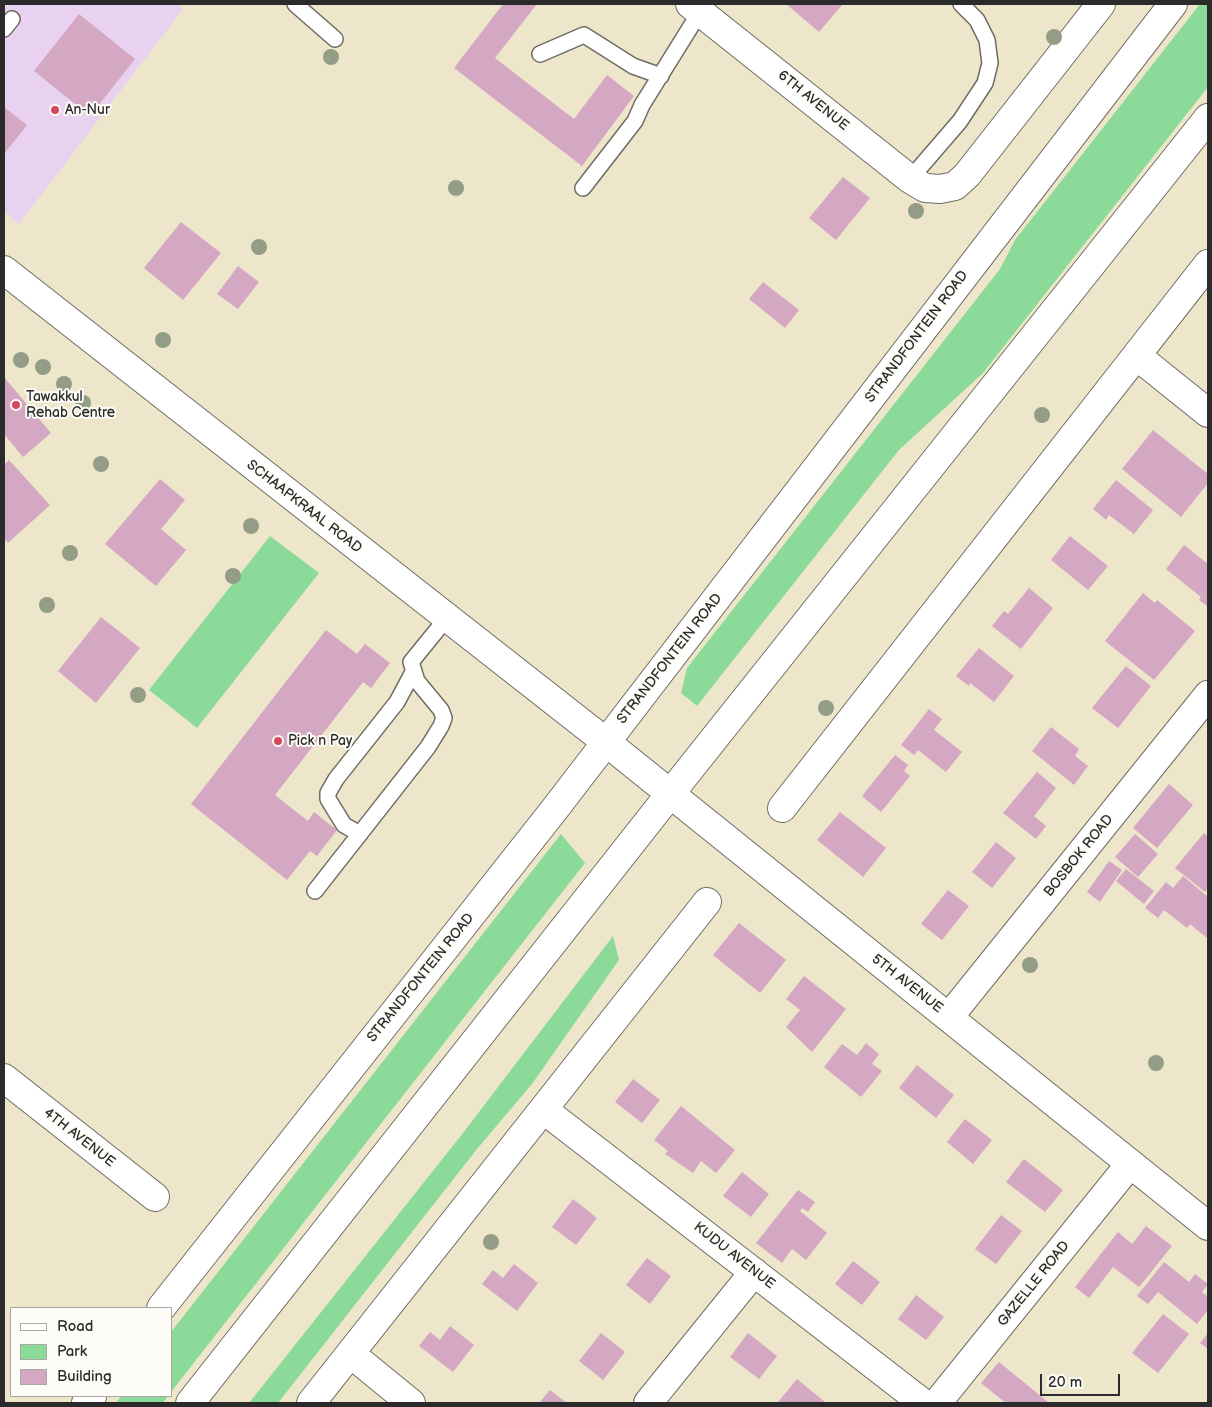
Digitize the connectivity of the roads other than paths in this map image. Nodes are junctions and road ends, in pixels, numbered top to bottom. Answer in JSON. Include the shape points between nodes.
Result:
{"nodes":[{"id":1,"x":295,"y":4,"type":"edge"},
{"id":2,"x":961,"y":4,"type":"edge"},
{"id":3,"x":1101,"y":4,"type":"edge"},
{"id":4,"x":1173,"y":4,"type":"edge"},
{"id":5,"x":698,"y":6,"type":"edge"},
{"id":6,"x":335,"y":39,"type":"dead end"},
{"id":7,"x":540,"y":54,"type":"dead end"},
{"id":8,"x":661,"y":76,"type":"junction"},
{"id":9,"x":1208,"y":118,"type":"edge"},
{"id":10,"x":910,"y":179,"type":"junction"},
{"id":11,"x":583,"y":188,"type":"dead end"},
{"id":12,"x":1208,"y":264,"type":"edge"},
{"id":13,"x":4,"y":270,"type":"edge"},
{"id":14,"x":1137,"y":356,"type":"junction"},
{"id":15,"x":1208,"y":413,"type":"edge"},
{"id":16,"x":446,"y":619,"type":"junction"},
{"id":17,"x":413,"y":672,"type":"junction"},
{"id":18,"x":1208,"y":695,"type":"edge"},
{"id":19,"x":606,"y":742,"type":"junction"},
{"id":20,"x":670,"y":794,"type":"junction"},
{"id":21,"x":782,"y":808,"type":"dead end"},
{"id":22,"x":360,"y":834,"type":"junction"},
{"id":23,"x":315,"y":891,"type":"dead end"},
{"id":24,"x":707,"y":902,"type":"dead end"},
{"id":25,"x":949,"y":1017,"type":"junction"},
{"id":26,"x":4,"y":1078,"type":"edge"},
{"id":27,"x":544,"y":1110,"type":"junction"},
{"id":28,"x":1130,"y":1164,"type":"junction"},
{"id":29,"x":155,"y":1197,"type":"dead end"},
{"id":30,"x":1208,"y":1226,"type":"edge"},
{"id":31,"x":754,"y":1272,"type":"junction"},
{"id":32,"x":162,"y":1307,"type":"edge"},
{"id":33,"x":351,"y":1354,"type":"junction"},
{"id":34,"x":190,"y":1403,"type":"edge"},
{"id":35,"x":311,"y":1403,"type":"edge"},
{"id":36,"x":411,"y":1403,"type":"edge"},
{"id":37,"x":648,"y":1403,"type":"edge"},
{"id":38,"x":923,"y":1403,"type":"edge"},
{"id":39,"x":937,"y":1403,"type":"edge"}],
"edges":[{"from":1,"to":6,"type":"lane"},
{"from":2,"to":10,"type":"lane","via":[[977,20],[987,40],[990,63],[985,83],[960,121]]},
{"from":3,"to":10,"type":"street","name":"6TH AVENUE","via":[[955,186],[925,188]]},
{"from":4,"to":19,"type":"street","name":"STRANDFONTEIN ROAD"},
{"from":5,"to":8,"type":"lane"},
{"from":5,"to":10,"type":"street","name":"6TH AVENUE"},
{"from":7,"to":8,"type":"lane","via":[[584,35],[633,66]]},
{"from":8,"to":11,"type":"lane","via":[[635,121]]},
{"from":9,"to":20,"type":"street"},
{"from":12,"to":14,"type":"street"},
{"from":13,"to":16,"type":"street","name":"SCHAAPKRAAL ROAD"},
{"from":14,"to":15,"type":"street"},
{"from":14,"to":21,"type":"street"},
{"from":16,"to":17,"type":"lane","via":[[411,662]]},
{"from":16,"to":19,"type":"street","name":"SCHAAPKRAAL ROAD"},
{"from":17,"to":22,"type":"lane","via":[[442,710],[444,718]]},
{"from":17,"to":22,"type":"lane","via":[[397,702],[328,793],[328,799],[344,825]]},
{"from":18,"to":25,"type":"street","name":"BOSBOK ROAD"},
{"from":19,"to":20,"type":"street","name":"5TH AVENUE"},
{"from":19,"to":32,"type":"street","name":"STRANDFONTEIN ROAD"},
{"from":20,"to":25,"type":"street","name":"5TH AVENUE"},
{"from":20,"to":34,"type":"street"},
{"from":22,"to":23,"type":"lane"},
{"from":24,"to":27,"type":"street"},
{"from":25,"to":28,"type":"street","name":"5TH AVENUE"},
{"from":26,"to":29,"type":"street","name":"4TH AVENUE"},
{"from":27,"to":31,"type":"street","name":"KUDU AVENUE"},
{"from":27,"to":33,"type":"street"},
{"from":28,"to":30,"type":"street","name":"5TH AVENUE"},
{"from":28,"to":39,"type":"street","name":"GAZELLE ROAD"},
{"from":31,"to":37,"type":"street"},
{"from":31,"to":38,"type":"street","name":"KUDU AVENUE"},
{"from":33,"to":35,"type":"street"},
{"from":33,"to":36,"type":"street"}]}
